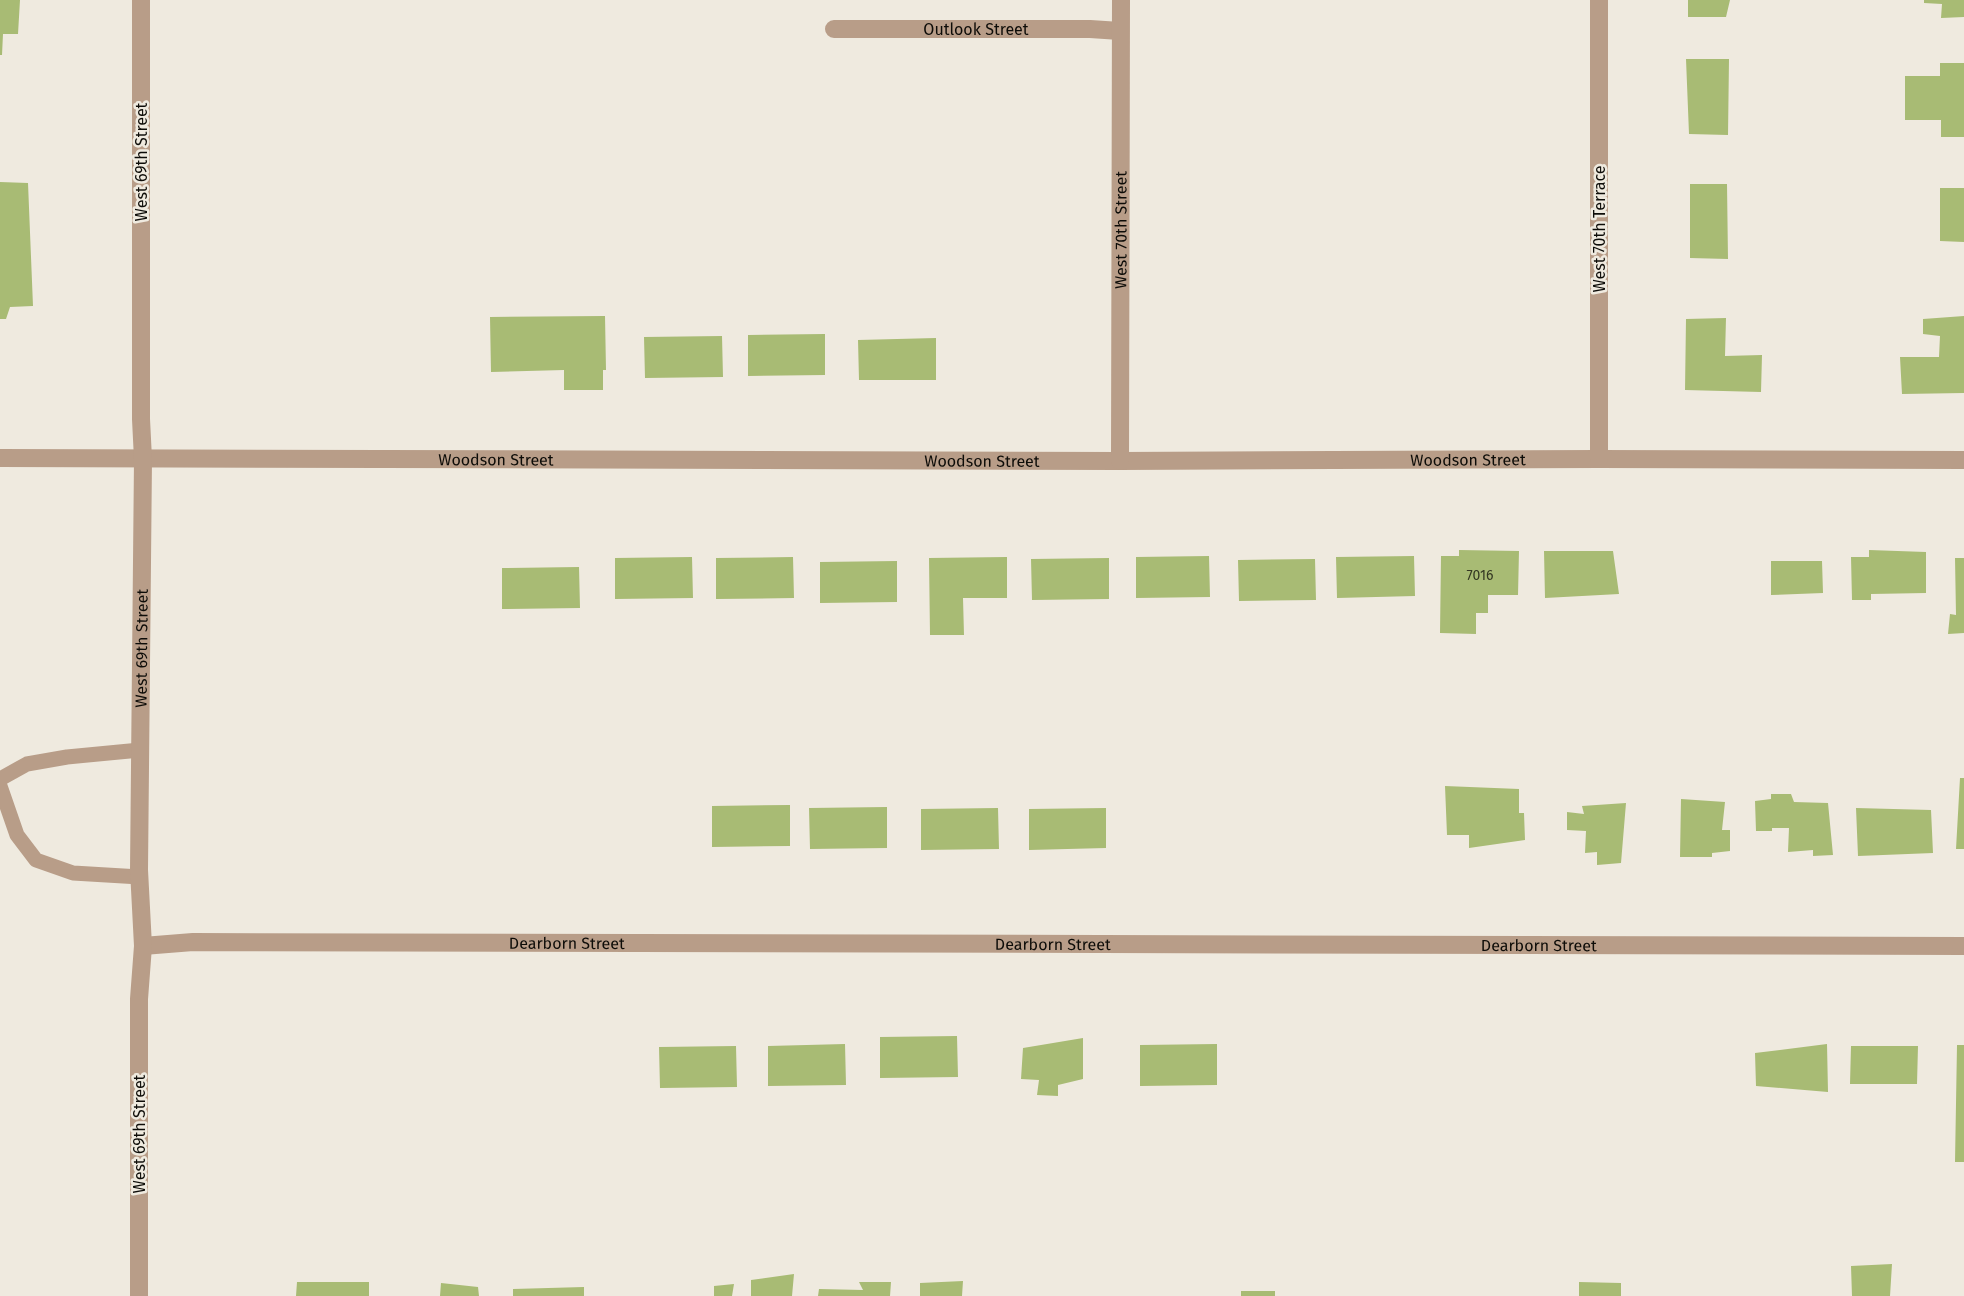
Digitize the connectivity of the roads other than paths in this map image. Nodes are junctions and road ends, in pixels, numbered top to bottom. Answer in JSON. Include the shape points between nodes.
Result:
{"nodes":[{"id":1,"x":141,"y":0,"type":"edge"},
{"id":2,"x":1121,"y":0,"type":"edge"},
{"id":3,"x":1599,"y":0,"type":"edge"},
{"id":4,"x":834,"y":29,"type":"dead end"},
{"id":5,"x":1120,"y":31,"type":"junction"},
{"id":6,"x":0,"y":458,"type":"edge"},
{"id":7,"x":143,"y":459,"type":"junction"},
{"id":8,"x":1599,"y":459,"type":"junction"},
{"id":9,"x":1964,"y":460,"type":"edge"},
{"id":10,"x":1120,"y":461,"type":"junction"},
{"id":11,"x":140,"y":750,"type":"junction"},
{"id":12,"x":0,"y":778,"type":"edge"},
{"id":13,"x":0,"y":786,"type":"edge"},
{"id":14,"x":140,"y":877,"type":"junction"},
{"id":15,"x":143,"y":946,"type":"junction"},
{"id":16,"x":1964,"y":946,"type":"edge"},
{"id":17,"x":139,"y":1296,"type":"edge"}],
"edges":[{"from":1,"to":7,"type":"street","name":"West 69th Street"},
{"from":2,"to":5,"type":"street","name":"West 70th Street"},
{"from":3,"to":8,"type":"street","name":"West 70th Terrace"},
{"from":4,"to":5,"type":"street","name":"Outlook Street"},
{"from":5,"to":10,"type":"street","name":"West 70th Street"},
{"from":6,"to":7,"type":"street","name":"Woodson Street"},
{"from":7,"to":10,"type":"street","name":"Woodson Street"},
{"from":7,"to":11,"type":"street","name":"West 69th Street"},
{"from":8,"to":9,"type":"street","name":"Woodson Street"},
{"from":8,"to":10,"type":"street","name":"Woodson Street"},
{"from":11,"to":12,"type":"lane","via":[[27,764]]},
{"from":11,"to":14,"type":"street","name":"West 69th Street"},
{"from":13,"to":14,"type":"lane","via":[[17,835],[36,861],[73,873]]},
{"from":14,"to":15,"type":"street","name":"West 69th Street"},
{"from":15,"to":16,"type":"street","name":"Dearborn Street","via":[[193,942]]},
{"from":15,"to":17,"type":"street","name":"West 69th Street","via":[[139,999]]}]}
